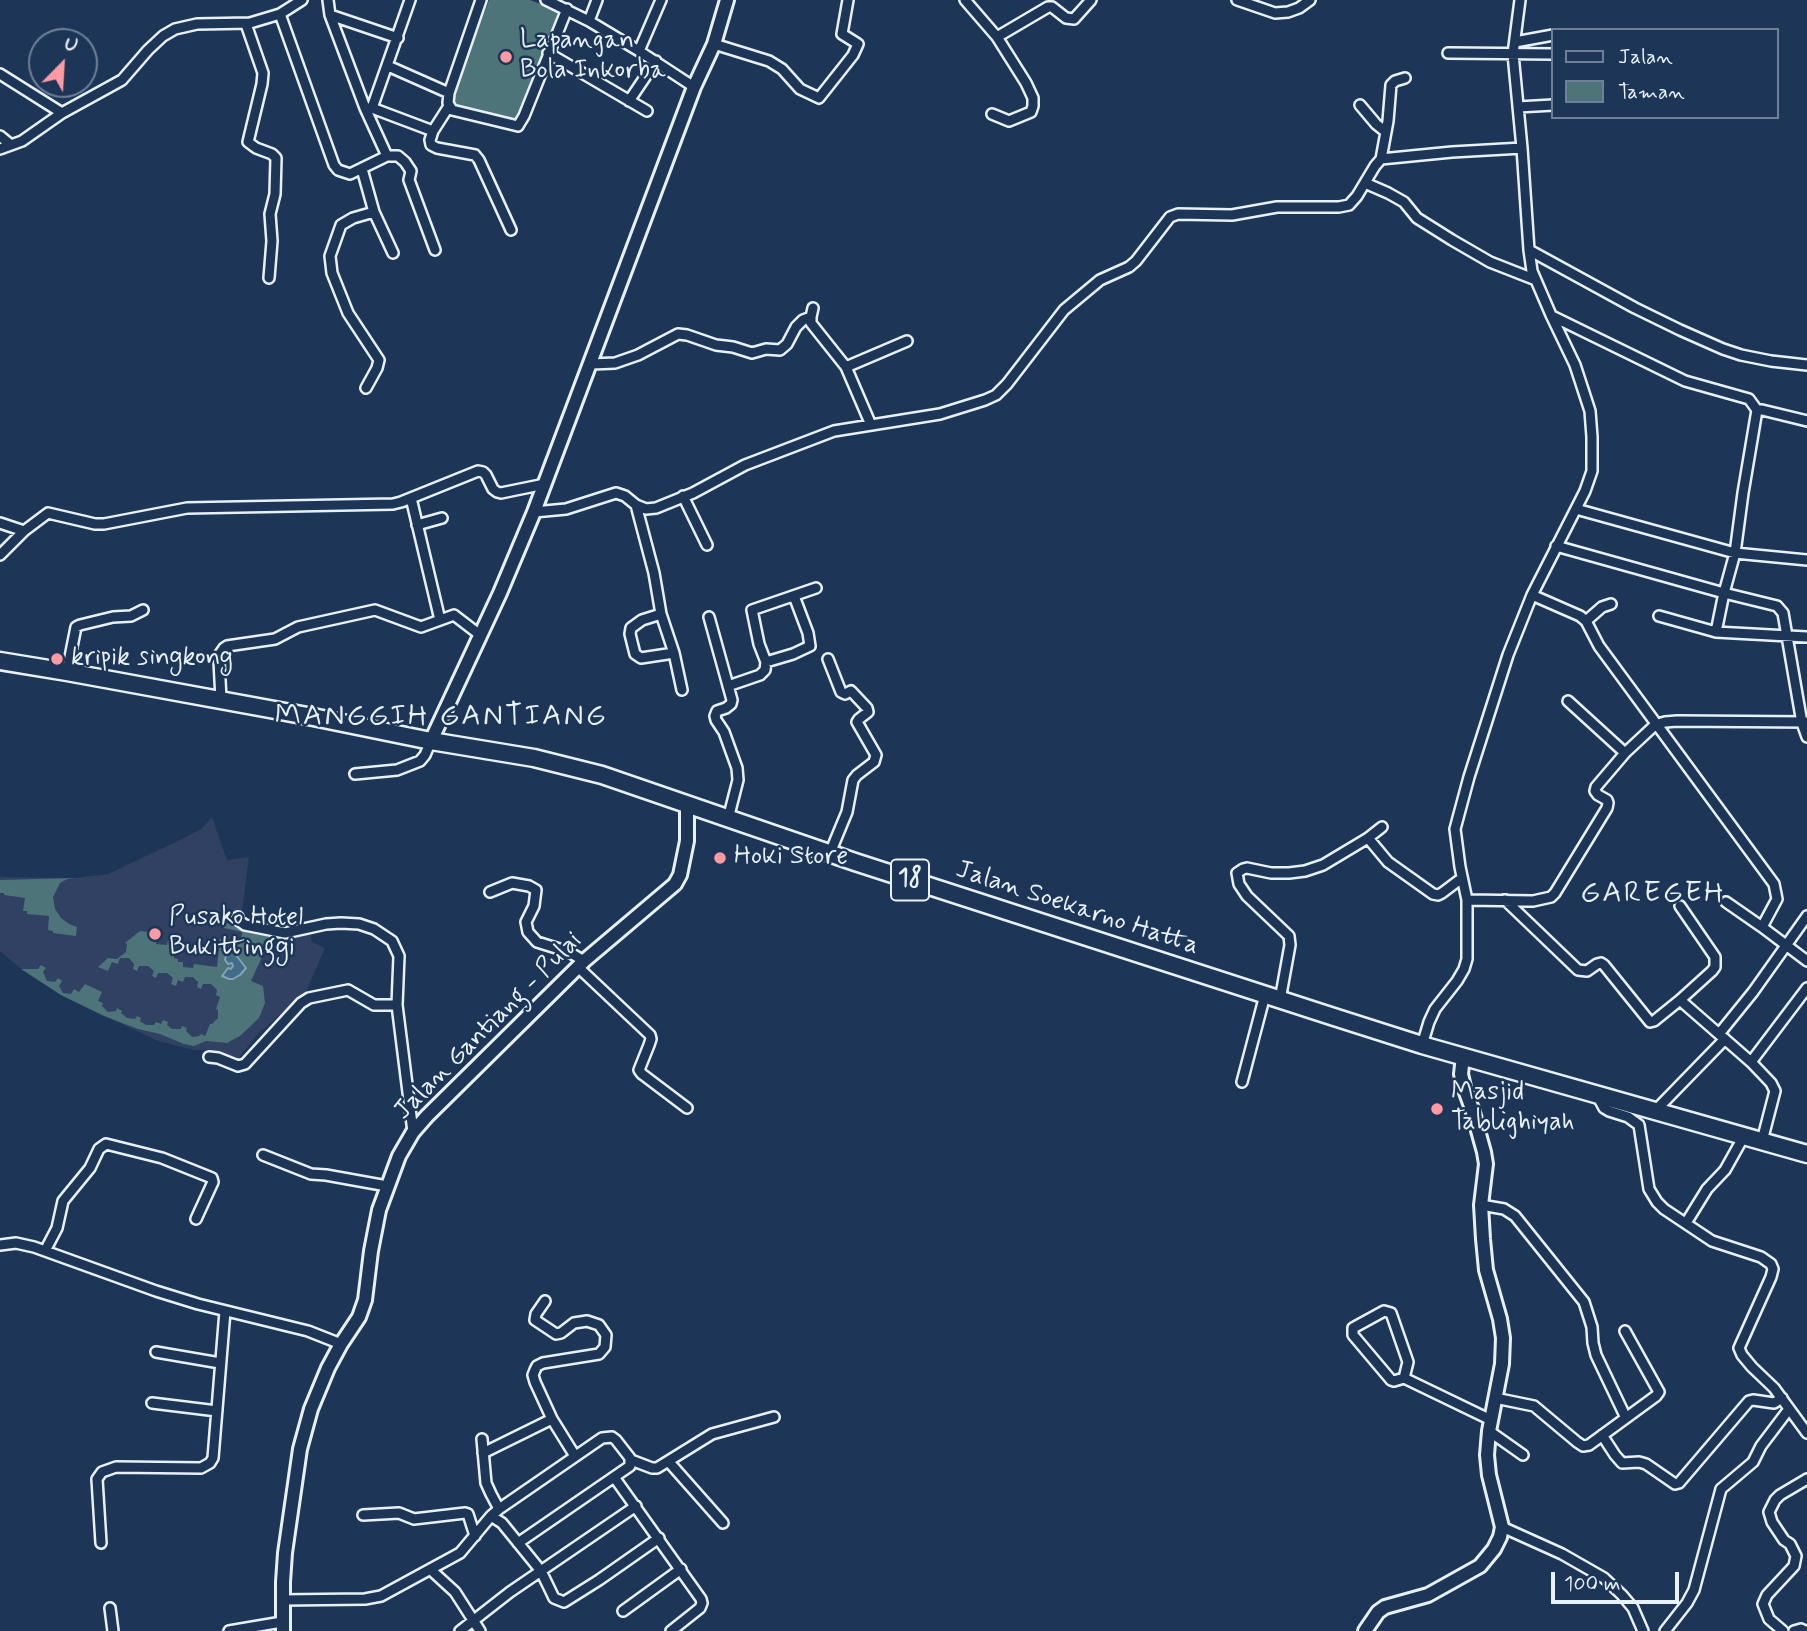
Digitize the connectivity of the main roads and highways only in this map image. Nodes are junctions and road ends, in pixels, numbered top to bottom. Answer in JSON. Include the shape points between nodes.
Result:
{"nodes":[{"id":1,"x":0,"y":661,"type":"edge"},
{"id":2,"x":1807,"y":1154,"type":"edge"}],
"edges":[{"from":1,"to":2,"type":"highway","name":"Jalan Soekarno Hatta","number":"18","via":[[591,772],[1422,1045]]}]}
